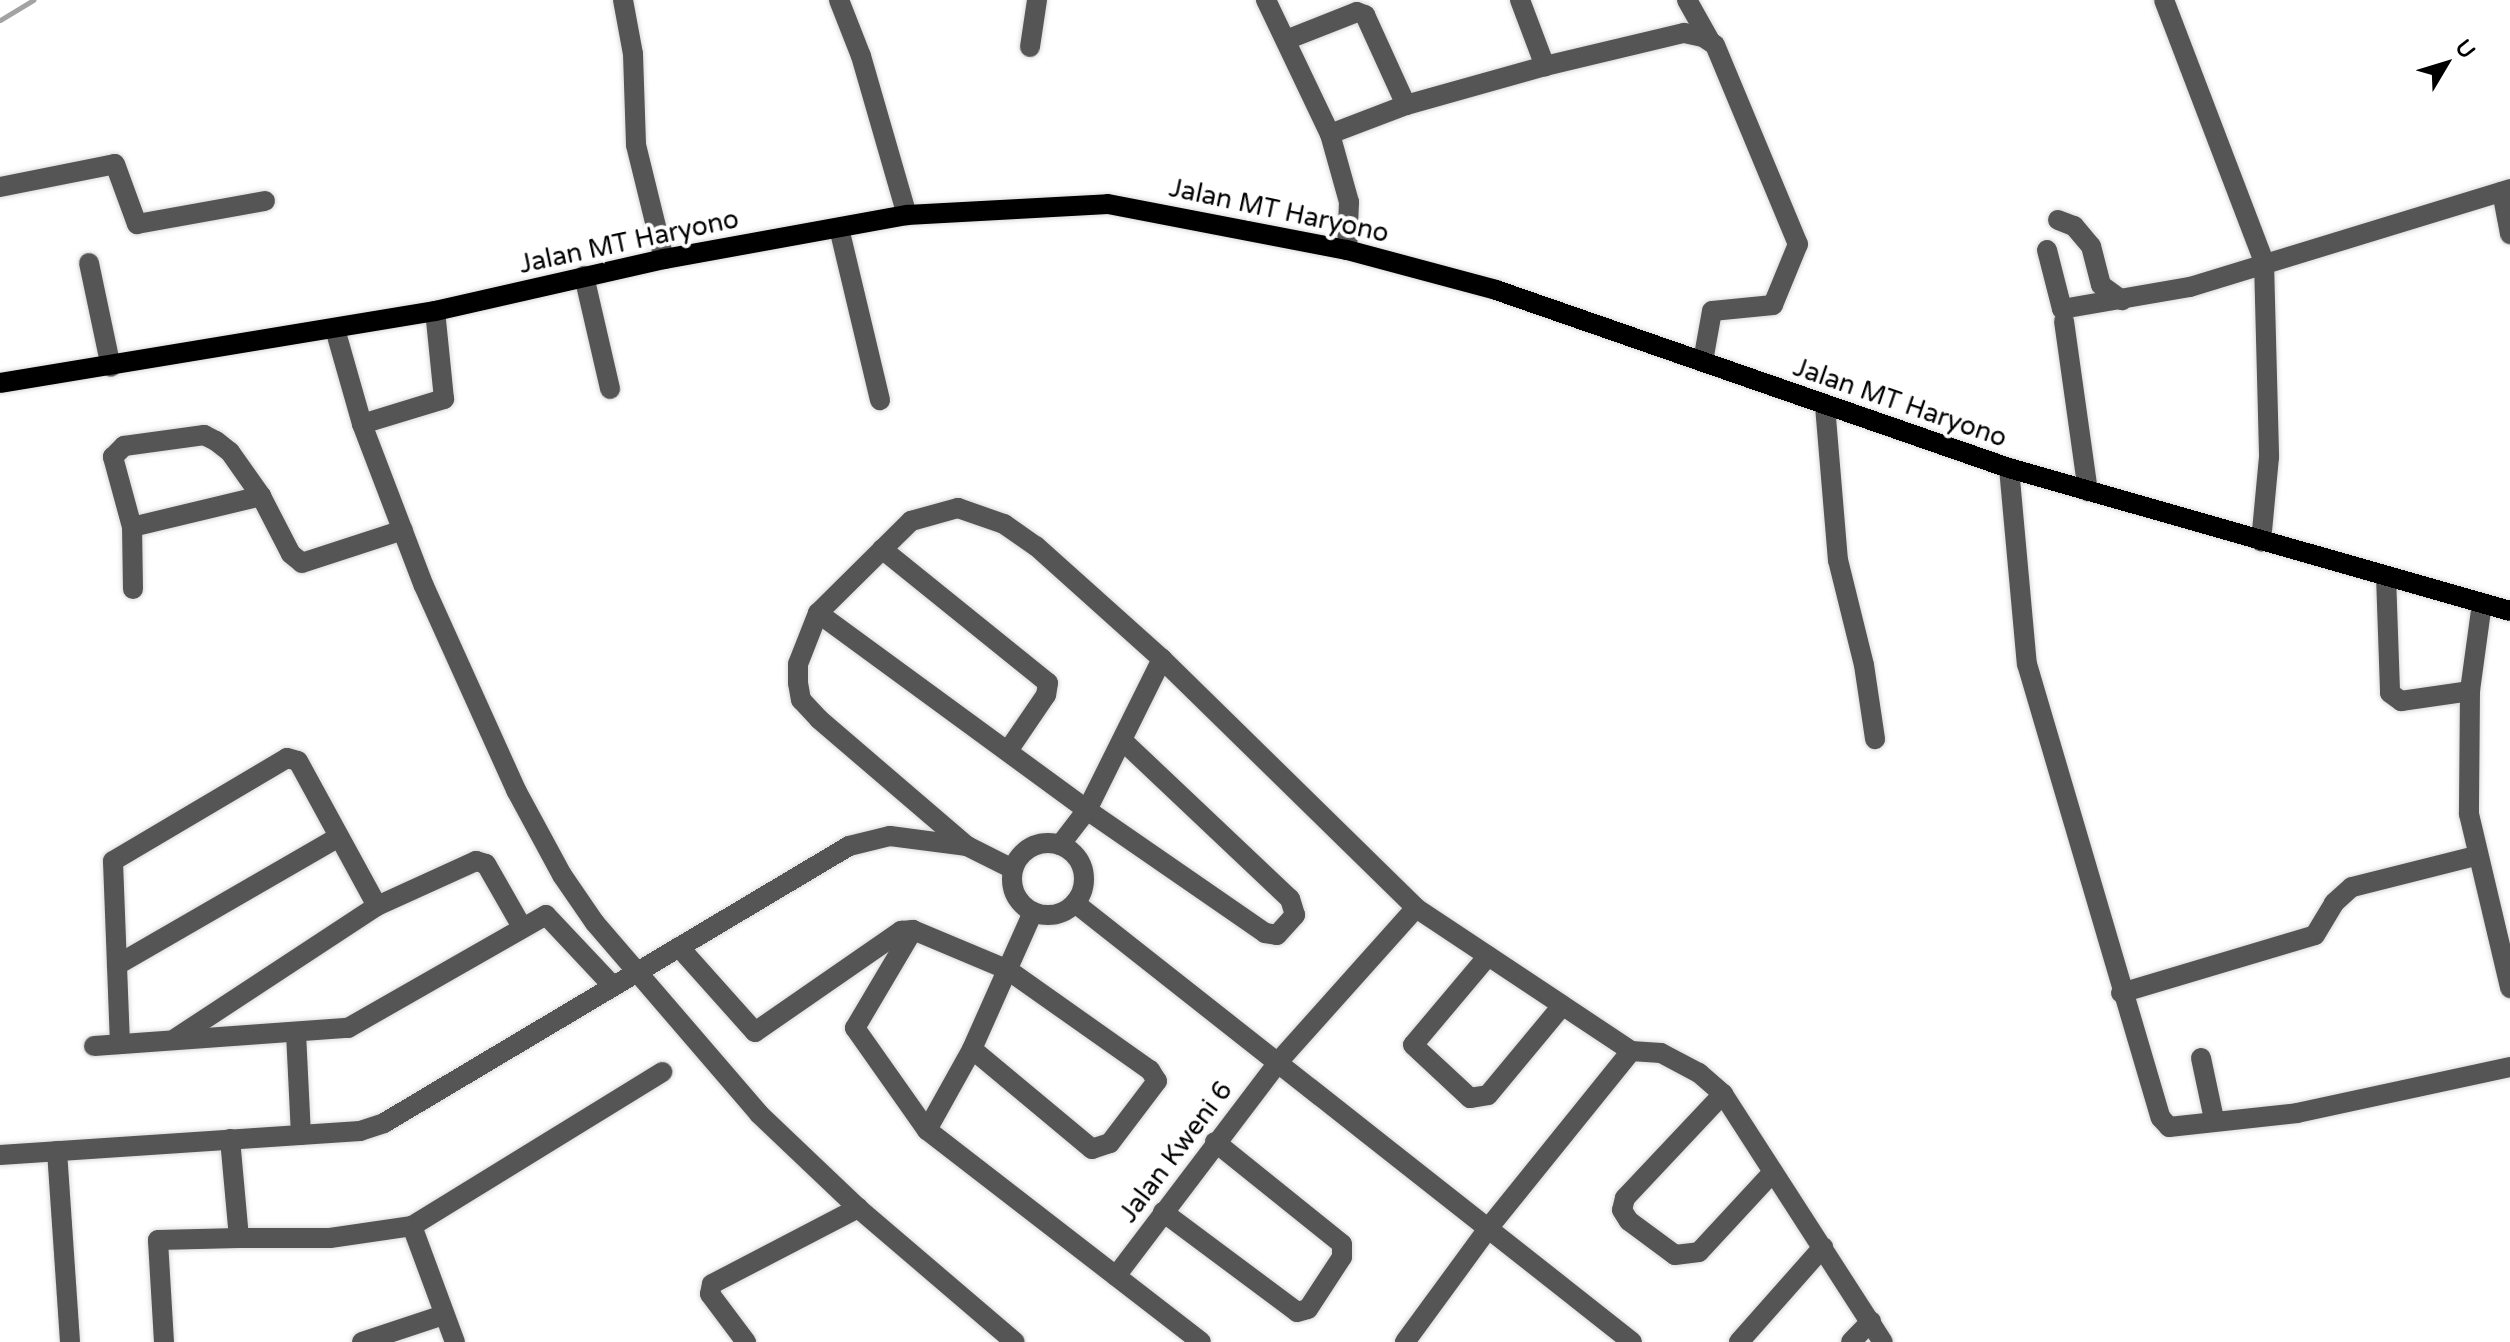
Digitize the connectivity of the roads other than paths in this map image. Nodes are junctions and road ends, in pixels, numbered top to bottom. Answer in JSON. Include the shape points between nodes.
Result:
{"nodes":[{"id":1,"x":623,"y":0,"type":"edge"},
{"id":2,"x":839,"y":0,"type":"edge"},
{"id":3,"x":1037,"y":0,"type":"edge"},
{"id":4,"x":1266,"y":0,"type":"edge"},
{"id":5,"x":1520,"y":0,"type":"edge"},
{"id":6,"x":2164,"y":0,"type":"edge"},
{"id":7,"x":1693,"y":2,"type":"edge"},
{"id":8,"x":1286,"y":40,"type":"junction"},
{"id":9,"x":1710,"y":41,"type":"junction"},
{"id":10,"x":1030,"y":47,"type":"dead end"},
{"id":11,"x":1545,"y":66,"type":"junction"},
{"id":12,"x":1406,"y":105,"type":"junction"},
{"id":13,"x":1330,"y":134,"type":"junction"},
{"id":14,"x":0,"y":187,"type":"edge"},
{"id":15,"x":2506,"y":190,"type":"edge"},
{"id":16,"x":265,"y":201,"type":"dead end"},
{"id":17,"x":907,"y":215,"type":"junction"},
{"id":18,"x":2058,"y":220,"type":"dead end"},
{"id":19,"x":839,"y":228,"type":"junction"},
{"id":20,"x":2510,"y":234,"type":"edge"},
{"id":21,"x":1347,"y":250,"type":"junction"},
{"id":22,"x":2047,"y":250,"type":"dead end"},
{"id":23,"x":664,"y":259,"type":"junction"},
{"id":24,"x":2264,"y":262,"type":"junction"},
{"id":25,"x":89,"y":263,"type":"dead end"},
{"id":26,"x":584,"y":276,"type":"junction"},
{"id":27,"x":2122,"y":300,"type":"junction"},
{"id":28,"x":435,"y":311,"type":"junction"},
{"id":29,"x":2064,"y":321,"type":"dead end"},
{"id":30,"x":335,"y":329,"type":"junction"},
{"id":31,"x":1703,"y":361,"type":"junction"},
{"id":32,"x":111,"y":367,"type":"junction"},
{"id":33,"x":0,"y":381,"type":"edge"},
{"id":34,"x":610,"y":389,"type":"dead end"},
{"id":35,"x":880,"y":400,"type":"dead end"},
{"id":36,"x":1825,"y":406,"type":"junction"},
{"id":37,"x":362,"y":424,"type":"junction"},
{"id":38,"x":2009,"y":468,"type":"junction"},
{"id":39,"x":2088,"y":491,"type":"junction"},
{"id":40,"x":261,"y":496,"type":"junction"},
{"id":41,"x":132,"y":527,"type":"junction"},
{"id":42,"x":403,"y":530,"type":"junction"},
{"id":43,"x":2261,"y":542,"type":"junction"},
{"id":44,"x":882,"y":549,"type":"junction"},
{"id":45,"x":2386,"y":576,"type":"junction"},
{"id":46,"x":133,"y":589,"type":"dead end"},
{"id":47,"x":2482,"y":603,"type":"junction"},
{"id":48,"x":2510,"y":611,"type":"edge"},
{"id":49,"x":818,"y":613,"type":"junction"},
{"id":50,"x":1162,"y":659,"type":"junction"},
{"id":51,"x":2470,"y":691,"type":"junction"},
{"id":52,"x":1875,"y":739,"type":"dead end"},
{"id":53,"x":1122,"y":740,"type":"junction"},
{"id":54,"x":1008,"y":751,"type":"junction"},
{"id":55,"x":1087,"y":810,"type":"junction"},
{"id":56,"x":339,"y":837,"type":"junction"},
{"id":57,"x":1060,"y":845,"type":"junction"},
{"id":58,"x":967,"y":846,"type":"junction"},
{"id":59,"x":2475,"y":856,"type":"junction"},
{"id":60,"x":1013,"y":869,"type":"junction"},
{"id":61,"x":1075,"y":903,"type":"junction"},
{"id":62,"x":377,"y":906,"type":"junction"},
{"id":63,"x":1416,"y":908,"type":"junction"},
{"id":64,"x":1033,"y":912,"type":"junction"},
{"id":65,"x":522,"y":927,"type":"junction"},
{"id":66,"x":913,"y":930,"type":"junction"},
{"id":67,"x":679,"y":947,"type":"junction"},
{"id":68,"x":1488,"y":956,"type":"junction"},
{"id":69,"x":117,"y":965,"type":"junction"},
{"id":70,"x":1008,"y":970,"type":"junction"},
{"id":71,"x":636,"y":973,"type":"junction"},
{"id":72,"x":613,"y":986,"type":"junction"},
{"id":73,"x":2510,"y":988,"type":"edge"},
{"id":74,"x":2121,"y":993,"type":"junction"},
{"id":75,"x":1562,"y":1006,"type":"junction"},
{"id":76,"x":296,"y":1033,"type":"junction"},
{"id":77,"x":173,"y":1041,"type":"junction"},
{"id":78,"x":120,"y":1044,"type":"junction"},
{"id":79,"x":94,"y":1046,"type":"dead end"},
{"id":80,"x":972,"y":1049,"type":"junction"},
{"id":81,"x":1631,"y":1051,"type":"junction"},
{"id":82,"x":2201,"y":1058,"type":"dead end"},
{"id":83,"x":1279,"y":1061,"type":"junction"},
{"id":84,"x":2510,"y":1067,"type":"edge"},
{"id":85,"x":662,"y":1072,"type":"dead end"},
{"id":86,"x":1723,"y":1094,"type":"junction"},
{"id":87,"x":2214,"y":1119,"type":"junction"},
{"id":88,"x":927,"y":1130,"type":"junction"},
{"id":89,"x":301,"y":1135,"type":"junction"},
{"id":90,"x":230,"y":1139,"type":"junction"},
{"id":91,"x":1215,"y":1142,"type":"junction"},
{"id":92,"x":57,"y":1151,"type":"junction"},
{"id":93,"x":0,"y":1155,"type":"edge"},
{"id":94,"x":1773,"y":1172,"type":"junction"},
{"id":95,"x":858,"y":1208,"type":"junction"},
{"id":96,"x":1163,"y":1212,"type":"junction"},
{"id":97,"x":412,"y":1226,"type":"junction"},
{"id":98,"x":1490,"y":1226,"type":"junction"},
{"id":99,"x":239,"y":1238,"type":"junction"},
{"id":100,"x":1823,"y":1247,"type":"junction"},
{"id":101,"x":1116,"y":1276,"type":"junction"},
{"id":102,"x":443,"y":1315,"type":"junction"},
{"id":103,"x":1871,"y":1321,"type":"junction"},
{"id":104,"x":70,"y":1342,"type":"edge"},
{"id":105,"x":164,"y":1342,"type":"edge"},
{"id":106,"x":362,"y":1342,"type":"edge"},
{"id":107,"x":455,"y":1342,"type":"edge"},
{"id":108,"x":746,"y":1342,"type":"edge"},
{"id":109,"x":1015,"y":1342,"type":"edge"},
{"id":110,"x":1201,"y":1342,"type":"edge"},
{"id":111,"x":1405,"y":1342,"type":"edge"},
{"id":112,"x":1632,"y":1342,"type":"edge"},
{"id":113,"x":1739,"y":1342,"type":"edge"},
{"id":114,"x":1851,"y":1342,"type":"edge"},
{"id":115,"x":1883,"y":1342,"type":"edge"}],
"edges":[{"from":1,"to":23,"type":"street","via":[[633,54],[636,145]]},
{"from":2,"to":17,"type":"street","via":[[861,56]]},
{"from":3,"to":10,"type":"street"},
{"from":4,"to":8,"type":"street"},
{"from":5,"to":11,"type":"street"},
{"from":6,"to":24,"type":"street"},
{"from":7,"to":9,"type":"street"},
{"from":8,"to":12,"type":"street","via":[[1357,12],[1365,15]]},
{"from":8,"to":13,"type":"street"},
{"from":9,"to":11,"type":"street","via":[[1684,33]]},
{"from":9,"to":31,"type":"street","via":[[1798,249],[1773,305],[1712,311]]},
{"from":11,"to":12,"type":"street"},
{"from":12,"to":13,"type":"street"},
{"from":13,"to":21,"type":"street","via":[[1349,202]]},
{"from":14,"to":16,"type":"street","via":[[115,164],[137,224]]},
{"from":15,"to":20,"type":"street"},
{"from":15,"to":24,"type":"street"},
{"from":17,"to":19,"type":"main road","name":"Jalan MT Haryono"},
{"from":17,"to":21,"type":"main road","name":"Jalan MT Haryono","via":[[1108,204]]},
{"from":18,"to":27,"type":"street","via":[[2074,226],[2091,246],[2101,285]]},
{"from":19,"to":23,"type":"main road","name":"Jalan MT Haryono"},
{"from":19,"to":35,"type":"street"},
{"from":21,"to":31,"type":"main road","name":"Jalan MT Haryono","via":[[1496,290]]},
{"from":22,"to":27,"type":"street","via":[[2062,309]]},
{"from":23,"to":26,"type":"main road","name":"Jalan MT Haryono"},
{"from":24,"to":27,"type":"street","via":[[2190,287]]},
{"from":24,"to":43,"type":"street","via":[[2269,457]]},
{"from":25,"to":32,"type":"street"},
{"from":26,"to":28,"type":"main road","name":"Jalan MT Haryono"},
{"from":26,"to":34,"type":"street"},
{"from":28,"to":30,"type":"main road","name":"Jalan MT Haryono"},
{"from":28,"to":37,"type":"street","via":[[444,399]]},
{"from":29,"to":39,"type":"street"},
{"from":30,"to":32,"type":"main road","name":"Jalan MT Haryono"},
{"from":30,"to":37,"type":"street"},
{"from":31,"to":36,"type":"main road","name":"Jalan MT Haryono"},
{"from":32,"to":33,"type":"main road","name":"Jalan MT Haryono"},
{"from":36,"to":38,"type":"main road","name":"Jalan MT Haryono"},
{"from":36,"to":52,"type":"street","via":[[1838,560],[1864,665]]},
{"from":37,"to":42,"type":"street"},
{"from":38,"to":39,"type":"main road","name":"Jalan MT Haryono"},
{"from":38,"to":74,"type":"street","via":[[2027,664]]},
{"from":39,"to":43,"type":"main road","name":"Jalan MT Haryono"},
{"from":40,"to":41,"type":"street"},
{"from":40,"to":41,"type":"street","via":[[230,452],[204,435],[124,446],[113,457]]},
{"from":40,"to":42,"type":"street","via":[[291,554],[302,563]]},
{"from":41,"to":46,"type":"street"},
{"from":42,"to":71,"type":"street","via":[[523,802],[562,875]]},
{"from":43,"to":45,"type":"main road","name":"Jalan MT Haryono"},
{"from":44,"to":49,"type":"street"},
{"from":44,"to":50,"type":"street","via":[[926,513],[958,508],[982,514],[1036,546]]},
{"from":44,"to":54,"type":"street","via":[[1048,683],[1046,695]]},
{"from":45,"to":47,"type":"main road","name":"Jalan MT Haryono"},
{"from":45,"to":51,"type":"street","via":[[2390,693],[2401,701]]},
{"from":47,"to":48,"type":"main road","name":"Jalan MT Haryono"},
{"from":47,"to":51,"type":"street"},
{"from":49,"to":54,"type":"street"},
{"from":49,"to":58,"type":"street","via":[[798,664],[801,700]]},
{"from":50,"to":53,"type":"street"},
{"from":50,"to":63,"type":"street"},
{"from":51,"to":59,"type":"street","via":[[2469,814]]},
{"from":53,"to":55,"type":"street"},
{"from":53,"to":55,"type":"street","via":[[1290,899],[1295,915],[1277,935],[1265,933]]},
{"from":54,"to":55,"type":"street"},
{"from":55,"to":57,"type":"street"},
{"from":56,"to":62,"type":"street"},
{"from":56,"to":69,"type":"street"},
{"from":56,"to":69,"type":"street","via":[[298,761],[287,758],[113,861]]},
{"from":57,"to":60,"type":"street","via":[[1031,847]]},
{"from":57,"to":61,"type":"street","via":[[1083,870],[1083,888]]},
{"from":58,"to":60,"type":"street"},
{"from":58,"to":67,"type":"street","via":[[890,836],[866,839]]},
{"from":59,"to":73,"type":"street"},
{"from":59,"to":74,"type":"street","via":[[2352,887],[2334,903],[2315,935]]},
{"from":60,"to":64,"type":"street","via":[[1015,894]]},
{"from":61,"to":64,"type":"street","via":[[1055,915]]},
{"from":61,"to":83,"type":"street"},
{"from":62,"to":65,"type":"street","via":[[482,861]]},
{"from":62,"to":77,"type":"street"},
{"from":63,"to":68,"type":"street"},
{"from":63,"to":83,"type":"street","name":"Jalan Kweni 6"},
{"from":64,"to":70,"type":"street"},
{"from":65,"to":72,"type":"street","via":[[546,915]]},
{"from":65,"to":76,"type":"street","via":[[366,1020],[348,1028]]},
{"from":66,"to":67,"type":"street","via":[[901,931],[755,1032]]},
{"from":66,"to":70,"type":"street"},
{"from":66,"to":88,"type":"street","via":[[855,1028]]},
{"from":67,"to":71,"type":"street"},
{"from":68,"to":75,"type":"street"},
{"from":68,"to":75,"type":"street","via":[[1413,1045],[1470,1098],[1488,1095]]},
{"from":69,"to":78,"type":"street"},
{"from":70,"to":80,"type":"street"},
{"from":70,"to":80,"type":"street","via":[[1150,1070],[1157,1081],[1110,1143],[1092,1149]]},
{"from":71,"to":72,"type":"street"},
{"from":71,"to":95,"type":"street","via":[[759,1114]]},
{"from":72,"to":89,"type":"street","via":[[384,1123]]},
{"from":74,"to":87,"type":"street","via":[[2161,1118],[2169,1127]]},
{"from":75,"to":81,"type":"street"},
{"from":76,"to":77,"type":"street"},
{"from":76,"to":89,"type":"street"},
{"from":77,"to":78,"type":"street"},
{"from":78,"to":79,"type":"street"},
{"from":80,"to":88,"type":"street"},
{"from":81,"to":86,"type":"street","via":[[1677,1059]]},
{"from":81,"to":98,"type":"street"},
{"from":82,"to":87,"type":"street"},
{"from":83,"to":91,"type":"street","name":"Jalan Kweni 6"},
{"from":83,"to":98,"type":"street"},
{"from":84,"to":87,"type":"street","via":[[2297,1113]]},
{"from":85,"to":97,"type":"street"},
{"from":86,"to":94,"type":"street"},
{"from":86,"to":94,"type":"street","via":[[1625,1198],[1622,1210],[1629,1221],[1675,1255],[1699,1252]]},
{"from":88,"to":101,"type":"street"},
{"from":89,"to":90,"type":"street"},
{"from":90,"to":92,"type":"street"},
{"from":90,"to":99,"type":"street"},
{"from":91,"to":96,"type":"street","name":"Jalan Kweni 6"},
{"from":91,"to":96,"type":"street","via":[[1342,1244],[1342,1257],[1308,1309],[1297,1312]]},
{"from":92,"to":93,"type":"street"},
{"from":92,"to":104,"type":"street"},
{"from":94,"to":100,"type":"street"},
{"from":95,"to":108,"type":"street","via":[[712,1284],[710,1294]]},
{"from":95,"to":109,"type":"street"},
{"from":96,"to":101,"type":"street","name":"Jalan Kweni 6"},
{"from":97,"to":99,"type":"street","via":[[330,1238]]},
{"from":97,"to":102,"type":"street"},
{"from":98,"to":111,"type":"street"},
{"from":98,"to":112,"type":"street"},
{"from":99,"to":105,"type":"street","via":[[158,1240]]},
{"from":100,"to":103,"type":"street"},
{"from":100,"to":113,"type":"street"},
{"from":101,"to":110,"type":"street"},
{"from":102,"to":106,"type":"street"},
{"from":102,"to":107,"type":"street"},
{"from":103,"to":114,"type":"street"},
{"from":103,"to":115,"type":"street"}]}
